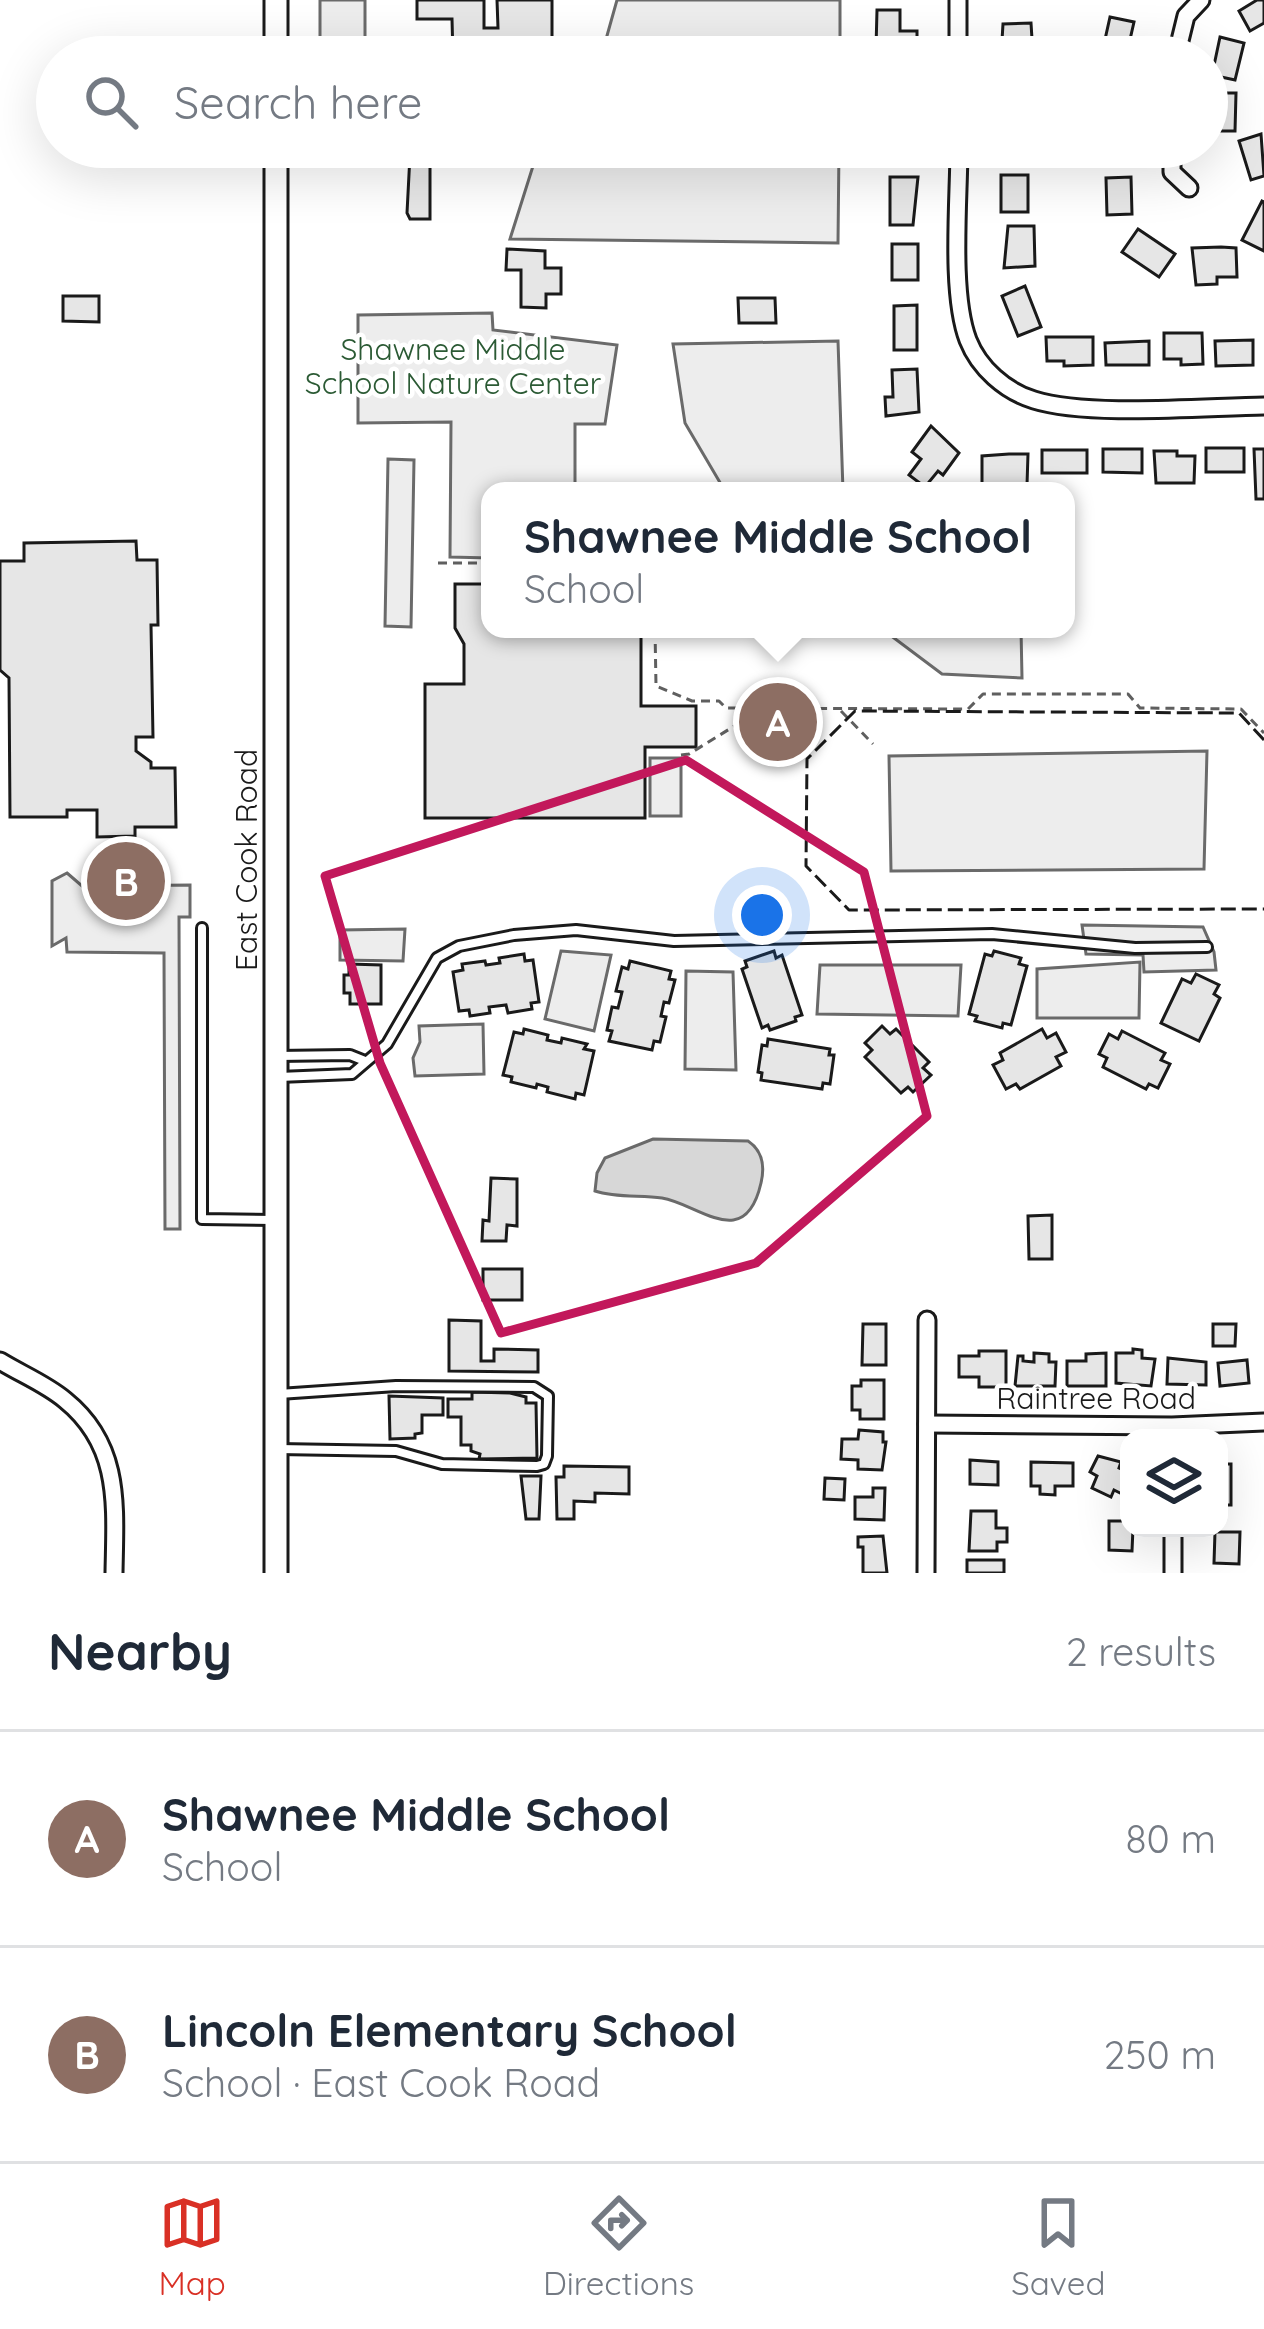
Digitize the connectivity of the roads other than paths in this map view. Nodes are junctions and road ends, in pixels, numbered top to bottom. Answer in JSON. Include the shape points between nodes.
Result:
{"nodes":[{"id":1,"x":276,"y":0,"type":"edge"},
{"id":2,"x":958,"y":0,"type":"edge"},
{"id":3,"x":1201,"y":0,"type":"edge"},
{"id":4,"x":276,"y":36,"type":"edge"},
{"id":5,"x":958,"y":36,"type":"edge"},
{"id":6,"x":1181,"y":36,"type":"edge"},
{"id":7,"x":276,"y":168,"type":"edge"},
{"id":8,"x":959,"y":168,"type":"edge"},
{"id":9,"x":1172,"y":168,"type":"edge"},
{"id":10,"x":1189,"y":188,"type":"dead end"},
{"id":11,"x":1264,"y":406,"type":"edge"},
{"id":12,"x":202,"y":928,"type":"dead end"},
{"id":13,"x":1207,"y":947,"type":"dead end"},
{"id":14,"x":365,"y":1061,"type":"junction"},
{"id":15,"x":276,"y":1067,"type":"junction"},
{"id":16,"x":276,"y":1220,"type":"junction"},
{"id":17,"x":927,"y":1320,"type":"dead end"},
{"id":18,"x":0,"y":1361,"type":"edge"},
{"id":19,"x":276,"y":1394,"type":"junction"},
{"id":20,"x":1264,"y":1422,"type":"edge"},
{"id":21,"x":927,"y":1424,"type":"junction"},
{"id":22,"x":1200,"y":1429,"type":"edge"},
{"id":23,"x":1120,"y":1430,"type":"edge"},
{"id":24,"x":276,"y":1449,"type":"junction"},
{"id":25,"x":1172,"y":1537,"type":"edge"},
{"id":26,"x":114,"y":1573,"type":"edge"},
{"id":27,"x":276,"y":1573,"type":"edge"},
{"id":28,"x":926,"y":1573,"type":"edge"},
{"id":29,"x":1173,"y":1573,"type":"edge"}],
"edges":[{"from":1,"to":4,"type":"main road"},
{"from":2,"to":5,"type":"street"},
{"from":3,"to":6,"type":"street"},
{"from":7,"to":15,"type":"main road","name":"East Cook Road"},
{"from":8,"to":11,"type":"street","via":[[960,297],[968,340],[989,375],[1033,400],[1088,407]]},
{"from":9,"to":10,"type":"street"},
{"from":12,"to":16,"type":"lane","via":[[202,1219]]},
{"from":13,"to":14,"type":"lane","via":[[992,934],[674,941],[577,930],[514,935],[437,958],[387,1043]]},
{"from":14,"to":15,"type":"lane","via":[[350,1055]]},
{"from":14,"to":15,"type":"lane","via":[[352,1073]]},
{"from":15,"to":16,"type":"main road","name":"East Cook Road"},
{"from":16,"to":19,"type":"main road","name":"East Cook Road"},
{"from":17,"to":21,"type":"street"},
{"from":18,"to":26,"type":"street","via":[[64,1399],[100,1436],[115,1492]]},
{"from":19,"to":24,"type":"main road","name":"East Cook Road"},
{"from":19,"to":24,"type":"lane","via":[[534,1388],[548,1396],[548,1456],[537,1466],[442,1465],[396,1451]]},
{"from":20,"to":22,"type":"street","name":"Raintree Road"},
{"from":21,"to":23,"type":"street","name":"Raintree Road"},
{"from":21,"to":28,"type":"street"},
{"from":24,"to":27,"type":"main road","name":"East Cook Road"},
{"from":25,"to":29,"type":"street"}]}
